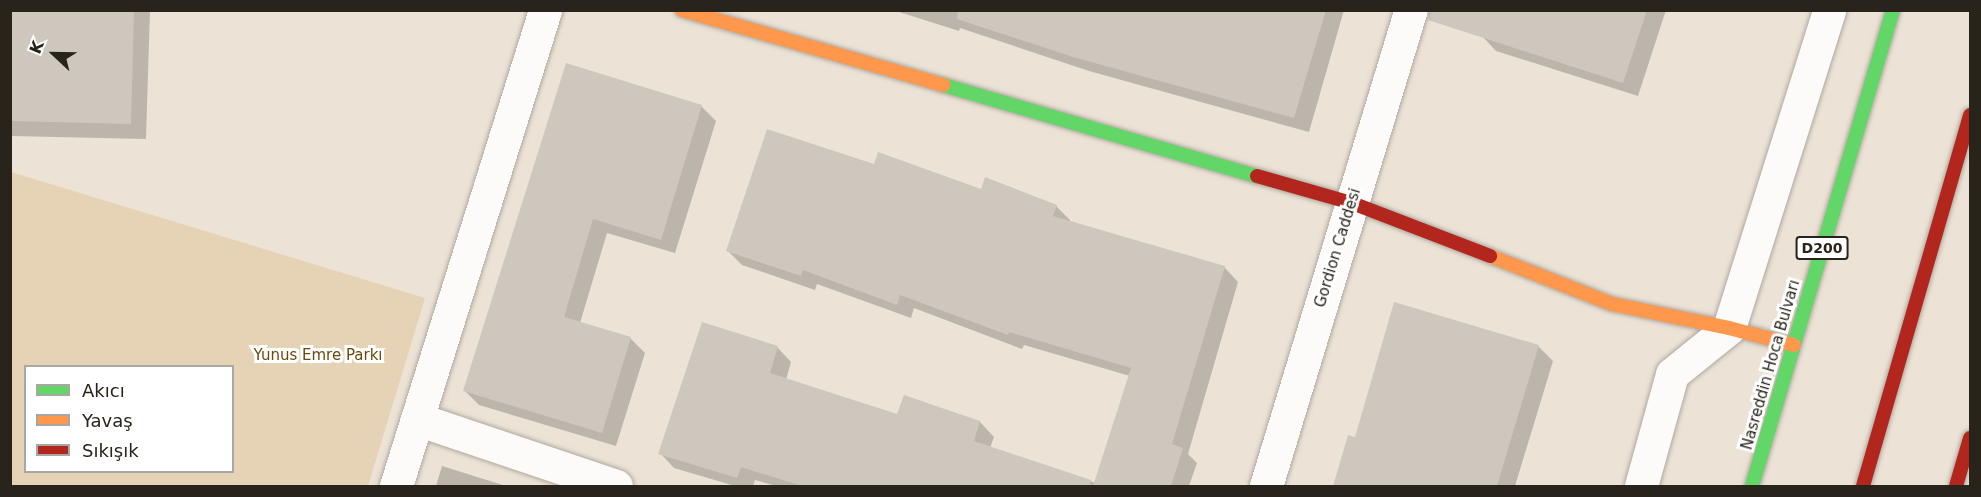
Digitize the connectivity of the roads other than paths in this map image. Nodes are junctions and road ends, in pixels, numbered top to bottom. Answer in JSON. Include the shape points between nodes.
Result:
{"nodes":[{"id":1,"x":545,"y":10,"type":"edge"},
{"id":2,"x":682,"y":10,"type":"edge"},
{"id":3,"x":1411,"y":10,"type":"edge"},
{"id":4,"x":1829,"y":10,"type":"edge"},
{"id":5,"x":1893,"y":10,"type":"edge"},
{"id":6,"x":1971,"y":115,"type":"edge"},
{"id":7,"x":1352,"y":203,"type":"junction"},
{"id":8,"x":1729,"y":328,"type":"junction"},
{"id":9,"x":1794,"y":345,"type":"junction"},
{"id":10,"x":417,"y":419,"type":"junction"},
{"id":11,"x":1971,"y":438,"type":"edge"},
{"id":12,"x":396,"y":486,"type":"edge"},
{"id":13,"x":616,"y":486,"type":"edge"},
{"id":14,"x":1266,"y":486,"type":"edge"},
{"id":15,"x":1641,"y":486,"type":"edge"},
{"id":16,"x":1752,"y":486,"type":"edge"},
{"id":17,"x":1863,"y":486,"type":"edge"},
{"id":18,"x":1956,"y":486,"type":"edge"}],
"edges":[{"from":1,"to":10,"type":"street"},
{"from":2,"to":7,"type":"main road"},
{"from":3,"to":7,"type":"street","name":"Gordion Caddesi"},
{"from":4,"to":8,"type":"street"},
{"from":5,"to":9,"type":"main road","name":"Nasreddin Hoca Bulvarı","number":"D200"},
{"from":6,"to":17,"type":"main road"},
{"from":7,"to":8,"type":"main road","via":[[1612,304]]},
{"from":7,"to":14,"type":"street","name":"Gordion Caddesi"},
{"from":8,"to":9,"type":"main road"},
{"from":8,"to":15,"type":"street","via":[[1672,374]]},
{"from":9,"to":16,"type":"main road","name":"Nasreddin Hoca Bulvarı","number":"D200"},
{"from":10,"to":12,"type":"street"},
{"from":10,"to":13,"type":"street"},
{"from":11,"to":18,"type":"main road"}]}
